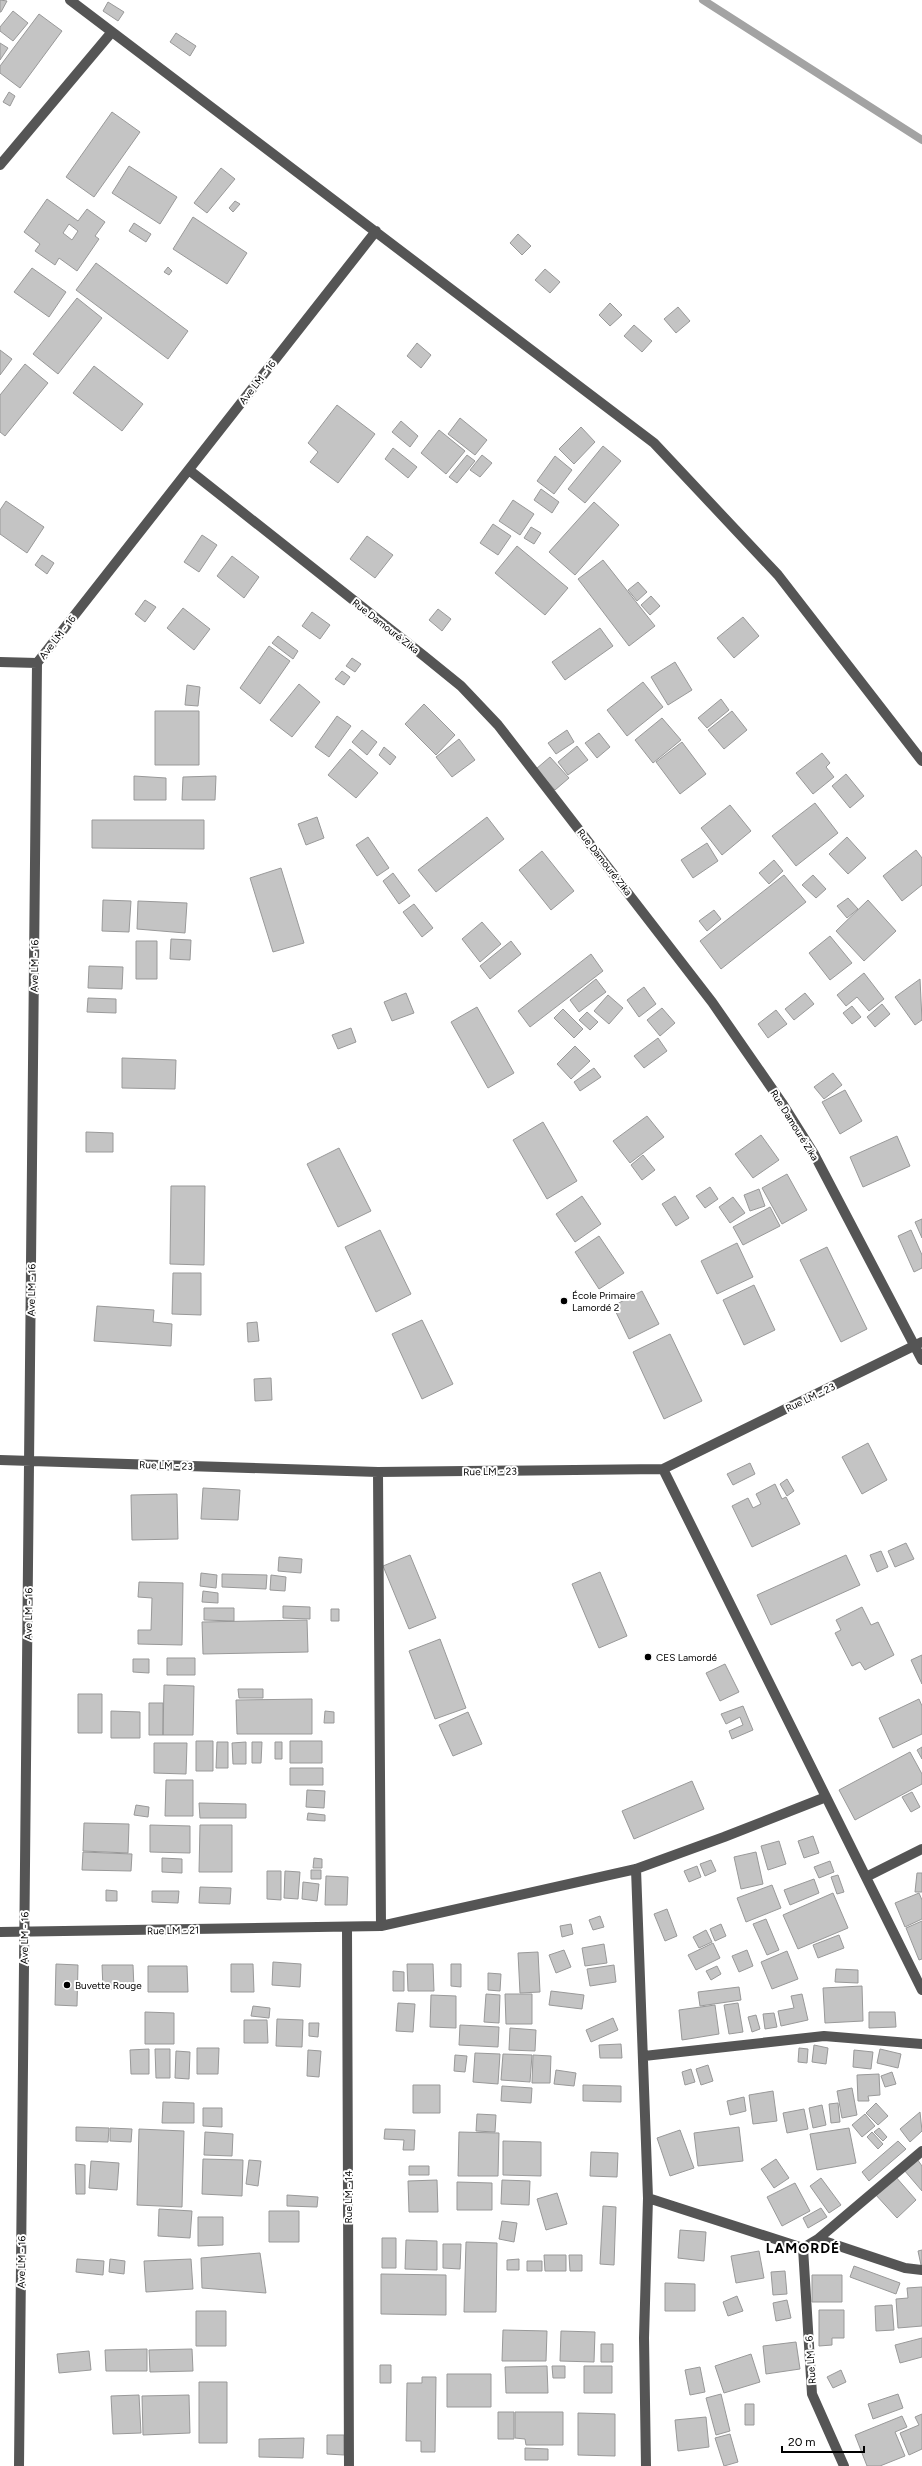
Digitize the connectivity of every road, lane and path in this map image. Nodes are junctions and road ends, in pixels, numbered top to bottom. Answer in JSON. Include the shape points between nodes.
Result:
{"nodes":[{"id":1,"x":70,"y":0,"type":"edge"},
{"id":2,"x":111,"y":33,"type":"junction"},
{"id":3,"x":0,"y":165,"type":"edge"},
{"id":4,"x":376,"y":231,"type":"junction"},
{"id":5,"x":189,"y":470,"type":"junction"},
{"id":6,"x":0,"y":662,"type":"edge"},
{"id":7,"x":37,"y":663,"type":"junction"},
{"id":8,"x":922,"y":761,"type":"edge"},
{"id":9,"x":918,"y":1344,"type":"edge"},
{"id":10,"x":922,"y":1360,"type":"edge"},
{"id":11,"x":0,"y":1460,"type":"edge"},
{"id":12,"x":29,"y":1460,"type":"junction"},
{"id":13,"x":663,"y":1468,"type":"junction"},
{"id":14,"x":378,"y":1472,"type":"junction"},
{"id":15,"x":826,"y":1797,"type":"junction"},
{"id":16,"x":922,"y":1849,"type":"edge"},
{"id":17,"x":636,"y":1869,"type":"junction"},
{"id":18,"x":866,"y":1877,"type":"junction"},
{"id":19,"x":381,"y":1926,"type":"junction"},
{"id":20,"x":347,"y":1928,"type":"junction"},
{"id":21,"x":0,"y":1932,"type":"edge"},
{"id":22,"x":24,"y":1932,"type":"junction"},
{"id":23,"x":922,"y":1990,"type":"edge"},
{"id":24,"x":922,"y":2044,"type":"edge"},
{"id":25,"x":644,"y":2056,"type":"junction"},
{"id":26,"x":922,"y":2151,"type":"edge"},
{"id":27,"x":648,"y":2198,"type":"junction"},
{"id":28,"x":818,"y":2239,"type":"junction"},
{"id":29,"x":803,"y":2248,"type":"junction"},
{"id":30,"x":922,"y":2270,"type":"edge"},
{"id":31,"x":19,"y":2466,"type":"edge"},
{"id":32,"x":349,"y":2466,"type":"edge"},
{"id":33,"x":646,"y":2466,"type":"edge"},
{"id":34,"x":844,"y":2466,"type":"edge"}],
"edges":[{"from":1,"to":2,"type":"street"},
{"from":2,"to":3,"type":"street"},
{"from":2,"to":4,"type":"street"},
{"from":4,"to":5,"type":"street","name":"Ave LM - 16"},
{"from":4,"to":8,"type":"street","via":[[654,443],[778,575]]},
{"from":5,"to":7,"type":"street","name":"Ave LM - 16"},
{"from":5,"to":9,"type":"street","name":"Rue Damouré Zika","via":[[461,686],[498,725],[707,996],[782,1103],[814,1154]]},
{"from":6,"to":7,"type":"street"},
{"from":7,"to":12,"type":"street","name":"Ave LM - 16"},
{"from":9,"to":10,"type":"street","name":"Rue Damouré Zika"},
{"from":9,"to":13,"type":"street","name":"Rue LM - 23"},
{"from":11,"to":12,"type":"street","name":"Rue LM - 23"},
{"from":12,"to":14,"type":"street","name":"Rue LM - 23"},
{"from":12,"to":22,"type":"street","name":"Ave LM - 16"},
{"from":13,"to":14,"type":"street","name":"Rue LM - 23"},
{"from":13,"to":15,"type":"street"},
{"from":14,"to":19,"type":"street"},
{"from":15,"to":17,"type":"street","name":"Rue LM - 21","via":[[724,1838]]},
{"from":15,"to":18,"type":"street"},
{"from":16,"to":18,"type":"street"},
{"from":17,"to":19,"type":"street","name":"Rue LM - 21"},
{"from":17,"to":25,"type":"street"},
{"from":18,"to":23,"type":"street"},
{"from":19,"to":20,"type":"street","name":"Rue LM - 21"},
{"from":20,"to":22,"type":"street","name":"Rue LM - 21"},
{"from":20,"to":32,"type":"street","name":"Rue LM - 14"},
{"from":21,"to":22,"type":"street","name":"Rue LM - 21"},
{"from":22,"to":31,"type":"street","name":"Ave LM - 16"},
{"from":24,"to":25,"type":"street","via":[[824,2036]]},
{"from":25,"to":27,"type":"street"},
{"from":26,"to":28,"type":"street"},
{"from":27,"to":29,"type":"street"},
{"from":27,"to":33,"type":"street","via":[[644,2338]]},
{"from":28,"to":29,"type":"street"},
{"from":28,"to":30,"type":"street","via":[[905,2268]]},
{"from":29,"to":34,"type":"street","name":"Rue LM - 6","via":[[812,2394]]}]}
